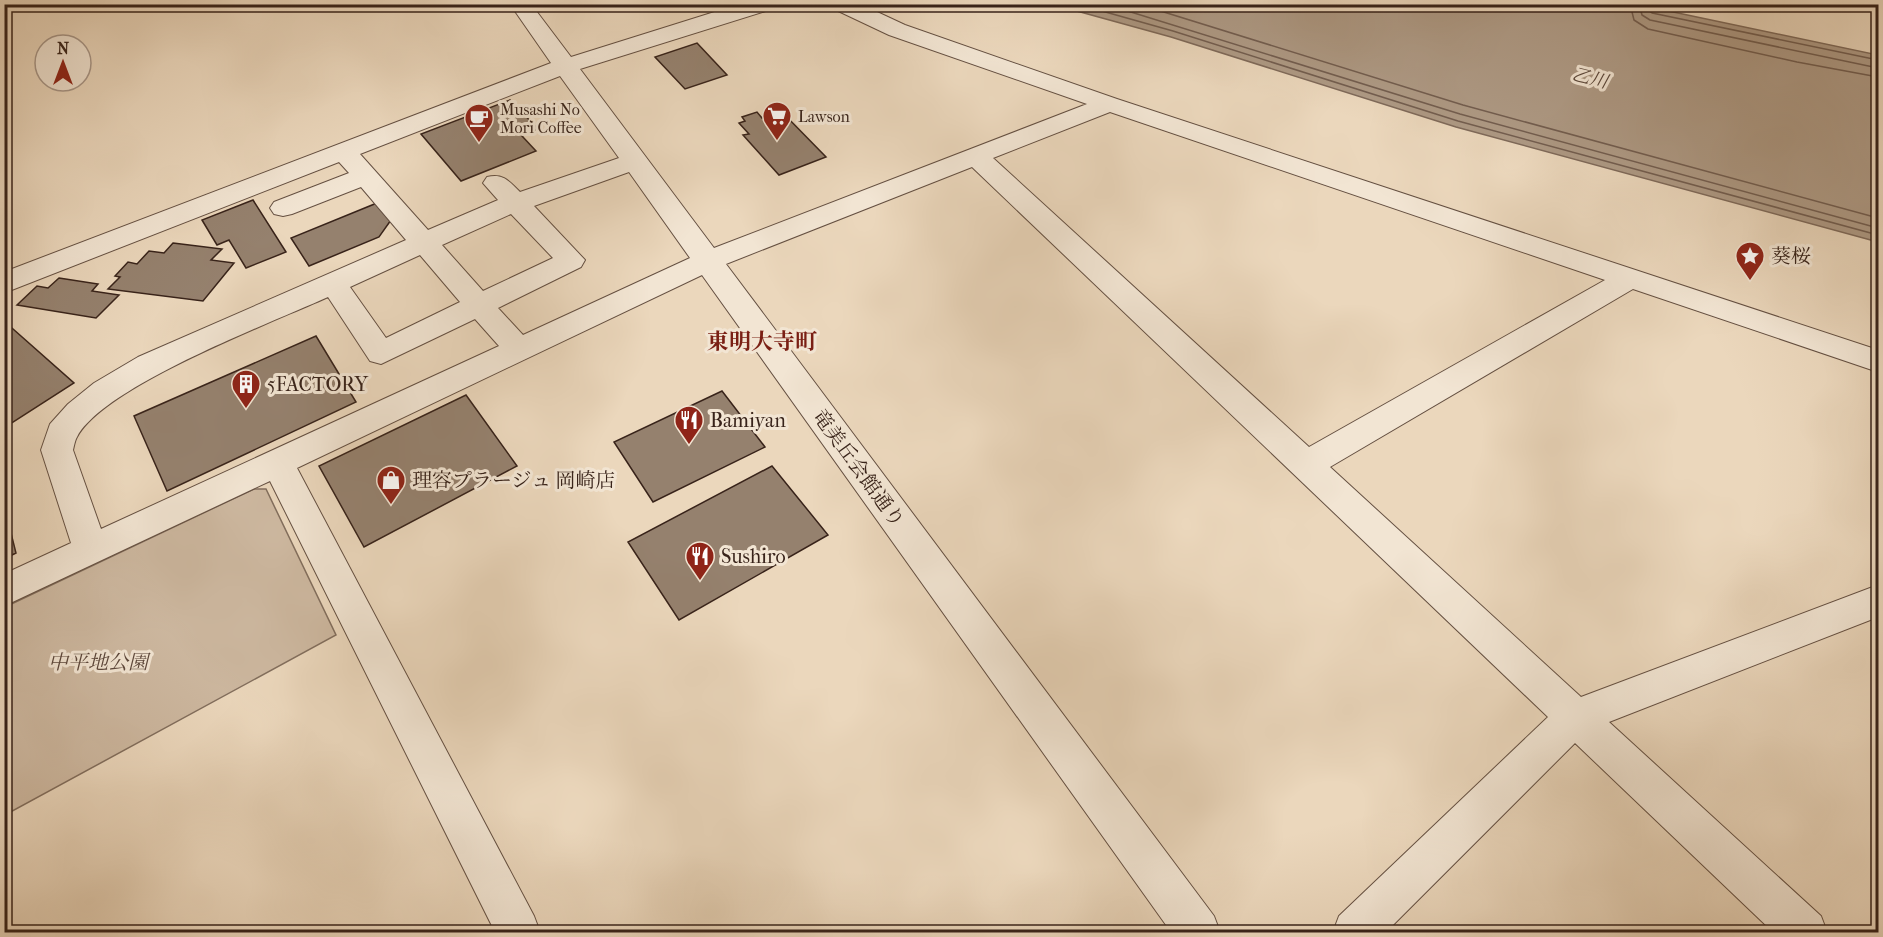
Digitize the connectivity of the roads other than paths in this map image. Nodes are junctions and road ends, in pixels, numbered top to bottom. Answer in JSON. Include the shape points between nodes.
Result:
{"nodes":[{"id":1,"x":520,"y":4,"type":"edge"},
{"id":2,"x":764,"y":4,"type":"edge"},
{"id":3,"x":842,"y":4,"type":"edge"},
{"id":4,"x":565,"y":66,"type":"junction"},
{"id":5,"x":1109,"y":104,"type":"junction"},
{"id":6,"x":344,"y":152,"type":"junction"},
{"id":7,"x":976,"y":158,"type":"junction"},
{"id":8,"x":635,"y":161,"type":"junction"},
{"id":9,"x":366,"y":176,"type":"junction"},
{"id":10,"x":505,"y":193,"type":"junction"},
{"id":11,"x":284,"y":208,"type":"dead end"},
{"id":12,"x":424,"y":242,"type":"junction"},
{"id":13,"x":708,"y":261,"type":"junction"},
{"id":14,"x":1631,"y":278,"type":"junction"},
{"id":15,"x":333,"y":283,"type":"junction"},
{"id":16,"x":4,"y":284,"type":"edge"},
{"id":17,"x":479,"y":305,"type":"junction"},
{"id":18,"x":519,"y":350,"type":"junction"},
{"id":19,"x":1878,"y":361,"type":"edge"},
{"id":20,"x":278,"y":463,"type":"junction"},
{"id":21,"x":1305,"y":465,"type":"junction"},
{"id":22,"x":91,"y":550,"type":"junction"},
{"id":23,"x":4,"y":591,"type":"edge"},
{"id":24,"x":1878,"y":603,"type":"edge"},
{"id":25,"x":1575,"y":717,"type":"junction"},
{"id":26,"x":518,"y":933,"type":"edge"},
{"id":27,"x":1198,"y":933,"type":"edge"},
{"id":28,"x":1354,"y":933,"type":"edge"},
{"id":29,"x":1805,"y":933,"type":"edge"}],
"edges":[{"from":1,"to":4,"type":"street","name":"竜美丘会館通り"},
{"from":2,"to":4,"type":"street"},
{"from":3,"to":5,"type":"street","via":[[897,30]]},
{"from":4,"to":6,"type":"street"},
{"from":4,"to":8,"type":"street","name":"竜美丘会館通り"},
{"from":5,"to":7,"type":"street"},
{"from":5,"to":14,"type":"street"},
{"from":6,"to":9,"type":"street"},
{"from":6,"to":16,"type":"street"},
{"from":7,"to":13,"type":"street"},
{"from":7,"to":21,"type":"street"},
{"from":8,"to":10,"type":"street"},
{"from":8,"to":13,"type":"street","name":"竜美丘会館通り"},
{"from":9,"to":11,"type":"street"},
{"from":9,"to":12,"type":"street"},
{"from":10,"to":12,"type":"street"},
{"from":10,"to":17,"type":"street","via":[[572,260]]},
{"from":12,"to":15,"type":"street"},
{"from":12,"to":17,"type":"street"},
{"from":13,"to":18,"type":"street"},
{"from":13,"to":27,"type":"street","name":"竜美丘会館通り"},
{"from":14,"to":19,"type":"street"},
{"from":14,"to":21,"type":"street"},
{"from":15,"to":17,"type":"street","via":[[381,353]]},
{"from":15,"to":22,"type":"street","via":[[149,364],[79,412],[61,433],[57,450]]},
{"from":17,"to":18,"type":"street"},
{"from":18,"to":20,"type":"street"},
{"from":20,"to":22,"type":"street"},
{"from":20,"to":26,"type":"street"},
{"from":21,"to":25,"type":"street"},
{"from":22,"to":23,"type":"street"},
{"from":24,"to":25,"type":"street"},
{"from":25,"to":28,"type":"street"},
{"from":25,"to":29,"type":"street"}]}
